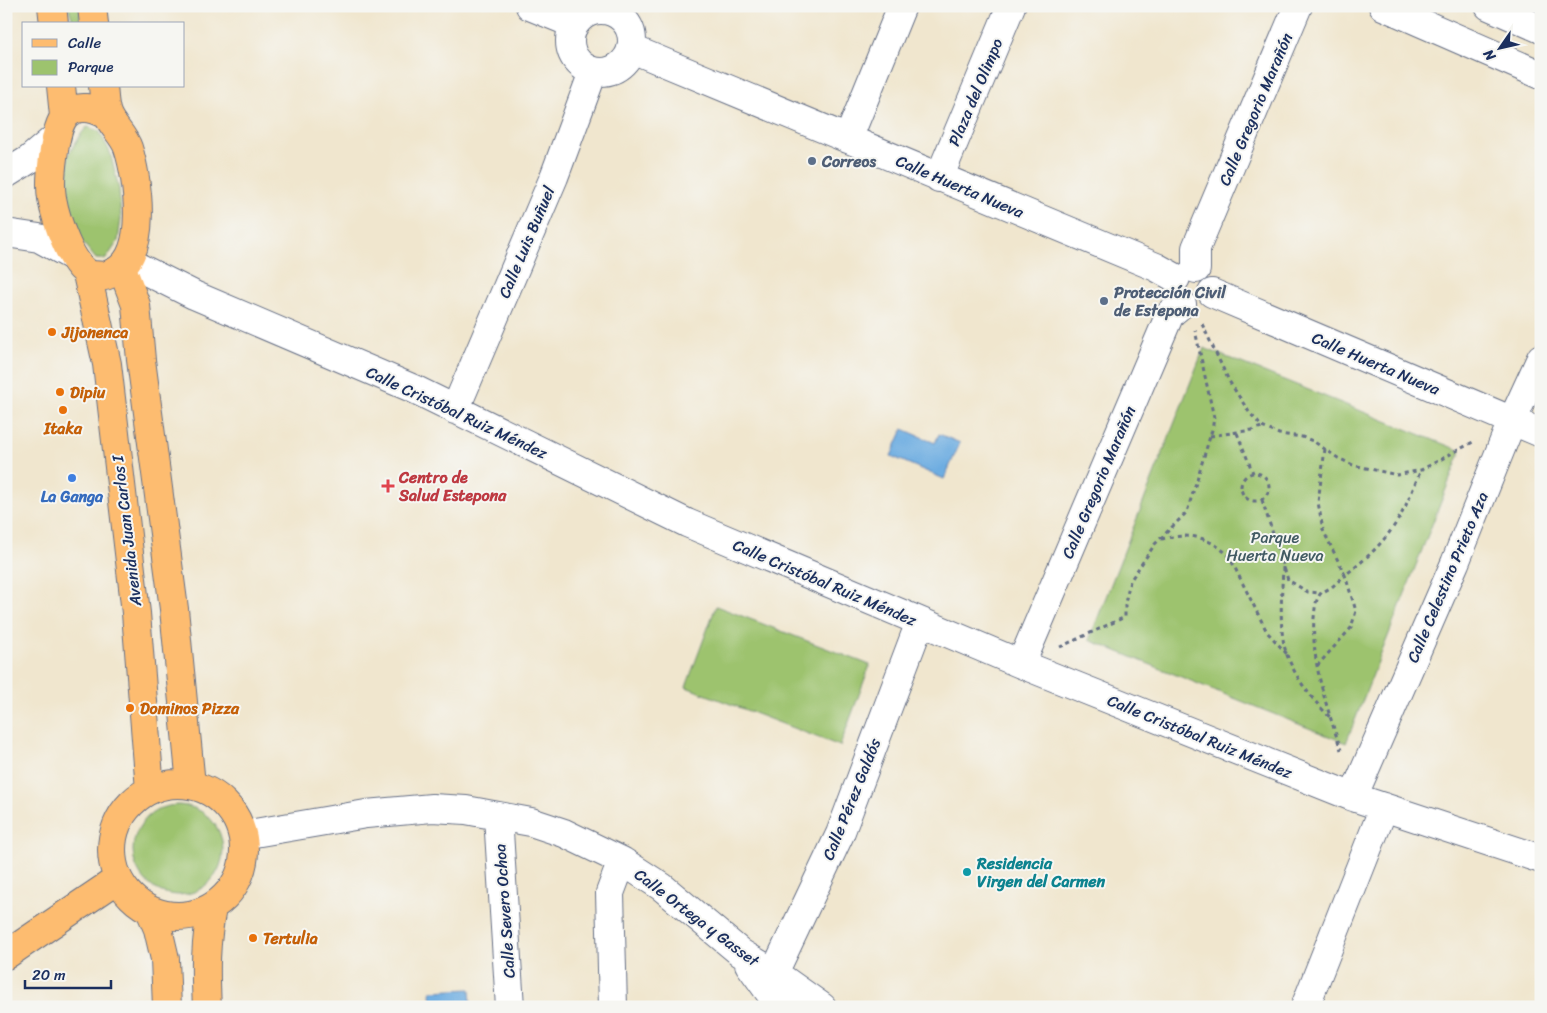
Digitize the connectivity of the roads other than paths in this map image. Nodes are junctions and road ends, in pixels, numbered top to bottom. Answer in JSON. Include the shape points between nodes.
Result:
{"nodes":[{"id":1,"x":52,"y":6,"type":"edge"},
{"id":2,"x":92,"y":6,"type":"edge"},
{"id":3,"x":530,"y":6,"type":"edge"},
{"id":4,"x":902,"y":6,"type":"edge"},
{"id":5,"x":1011,"y":6,"type":"edge"},
{"id":6,"x":1298,"y":6,"type":"edge"},
{"id":7,"x":1383,"y":6,"type":"edge"},
{"id":8,"x":1489,"y":6,"type":"edge"},
{"id":9,"x":615,"y":9,"type":"edge"},
{"id":10,"x":54,"y":22,"type":"edge"},
{"id":11,"x":94,"y":22,"type":"edge"},
{"id":12,"x":574,"y":24,"type":"junction"},
{"id":13,"x":1541,"y":29,"type":"edge"},
{"id":14,"x":632,"y":49,"type":"junction"},
{"id":15,"x":593,"y":72,"type":"junction"},
{"id":16,"x":1541,"y":75,"type":"edge"},
{"id":17,"x":61,"y":88,"type":"edge"},
{"id":18,"x":103,"y":88,"type":"edge"},
{"id":19,"x":107,"y":115,"type":"junction"},
{"id":20,"x":60,"y":127,"type":"junction"},
{"id":21,"x":848,"y":139,"type":"junction"},
{"id":22,"x":6,"y":174,"type":"edge"},
{"id":23,"x":939,"y":178,"type":"junction"},
{"id":24,"x":6,"y":233,"type":"edge"},
{"id":25,"x":79,"y":265,"type":"junction"},
{"id":26,"x":125,"y":265,"type":"junction"},
{"id":27,"x":1186,"y":274,"type":"junction"},
{"id":28,"x":1196,"y":302,"type":"junction"},
{"id":29,"x":1541,"y":358,"type":"edge"},
{"id":30,"x":455,"y":410,"type":"junction"},
{"id":31,"x":1512,"y":421,"type":"junction"},
{"id":32,"x":1541,"y":433,"type":"edge"},
{"id":33,"x":920,"y":622,"type":"junction"},
{"id":34,"x":1021,"y":664,"type":"junction"},
{"id":35,"x":191,"y":785,"type":"junction"},
{"id":36,"x":150,"y":790,"type":"junction"},
{"id":37,"x":1353,"y":797,"type":"junction"},
{"id":38,"x":1384,"y":807,"type":"junction"},
{"id":39,"x":498,"y":816,"type":"junction"},
{"id":40,"x":243,"y":835,"type":"junction"},
{"id":41,"x":1541,"y":859,"type":"edge"},
{"id":42,"x":622,"y":861,"type":"junction"},
{"id":43,"x":118,"y":879,"type":"junction"},
{"id":44,"x":212,"y":908,"type":"junction"},
{"id":45,"x":150,"y":910,"type":"junction"},
{"id":46,"x":741,"y":953,"type":"junction"},
{"id":47,"x":6,"y":955,"type":"edge"},
{"id":48,"x":774,"y":973,"type":"junction"},
{"id":49,"x":167,"y":1007,"type":"edge"},
{"id":50,"x":207,"y":1007,"type":"edge"},
{"id":51,"x":510,"y":1007,"type":"edge"},
{"id":52,"x":613,"y":1007,"type":"edge"},
{"id":53,"x":780,"y":1007,"type":"edge"},
{"id":54,"x":822,"y":1007,"type":"edge"},
{"id":55,"x":1305,"y":1007,"type":"edge"}],
"edges":[{"from":1,"to":10,"type":"main road"},
{"from":2,"to":11,"type":"main road"},
{"from":3,"to":12,"type":"street"},
{"from":4,"to":21,"type":"street"},
{"from":5,"to":23,"type":"street","name":"Plaza del Olimpo"},
{"from":6,"to":27,"type":"street","name":"Calle Gregorio Marañón"},
{"from":7,"to":16,"type":"street"},
{"from":8,"to":13,"type":"street"},
{"from":9,"to":12,"type":"street","via":[[592,11]]},
{"from":9,"to":14,"type":"street","via":[[628,23]]},
{"from":12,"to":15,"type":"street","via":[[570,35],[574,58]]},
{"from":14,"to":15,"type":"street","via":[[617,69],[606,73]]},
{"from":14,"to":21,"type":"street","name":"Calle Huerta Nueva"},
{"from":15,"to":30,"type":"street","name":"Calle Luis Buñuel","via":[[554,177]]},
{"from":17,"to":20,"type":"main road"},
{"from":18,"to":19,"type":"main road"},
{"from":19,"to":20,"type":"main road","via":[[93,108],[77,108]]},
{"from":19,"to":26,"type":"main road","via":[[128,146],[136,182],[138,216],[135,244]]},
{"from":20,"to":22,"type":"street","via":[[30,159]]},
{"from":20,"to":25,"type":"main road","name":"Avenida Juan Carlos I","via":[[52,167],[52,196],[58,223]]},
{"from":21,"to":23,"type":"street","name":"Calle Huerta Nueva"},
{"from":23,"to":27,"type":"street","name":"Calle Huerta Nueva","via":[[1156,267]]},
{"from":24,"to":25,"type":"street","via":[[39,238]]},
{"from":25,"to":26,"type":"main road","via":[[105,276]]},
{"from":25,"to":36,"type":"main road","name":"Avenida Juan Carlos I","via":[[107,364],[136,613]]},
{"from":26,"to":30,"type":"street","name":"Calle Cristóbal Ruiz Méndez","via":[[414,389]]},
{"from":26,"to":35,"type":"main road","via":[[136,305],[140,360],[174,609]]},
{"from":27,"to":28,"type":"street","name":"Calle Huerta Nueva","via":[[1202,271],[1211,280]]},
{"from":28,"to":31,"type":"street","name":"Calle Huerta Nueva"},
{"from":28,"to":34,"type":"street","name":"Calle Gregorio Marañón","via":[[1170,314]]},
{"from":29,"to":31,"type":"street","name":"Calle Celestino Prieto Aza"},
{"from":30,"to":33,"type":"street","name":"Calle Cristóbal Ruiz Méndez","via":[[687,523]]},
{"from":31,"to":32,"type":"street","name":"Calle Huerta Nueva"},
{"from":31,"to":37,"type":"street","name":"Calle Celestino Prieto Aza","via":[[1455,563]]},
{"from":33,"to":34,"type":"street","name":"Calle Cristóbal Ruiz Méndez"},
{"from":33,"to":48,"type":"street","name":"Calle Pérez Galdós","via":[[840,834]]},
{"from":34,"to":37,"type":"street","name":"Calle Cristóbal Ruiz Méndez"},
{"from":35,"to":36,"type":"main road","via":[[170,784]]},
{"from":35,"to":40,"type":"main road","via":[[209,791],[224,802]]},
{"from":36,"to":43,"type":"main road","via":[[132,802],[120,818],[113,838],[112,859]]},
{"from":37,"to":38,"type":"street","name":"Calle Cristóbal Ruiz Méndez"},
{"from":38,"to":41,"type":"street","name":"Calle Cristóbal Ruiz Méndez"},
{"from":38,"to":55,"type":"street"},
{"from":39,"to":40,"type":"street","name":"Calle Ortega y Gasset","via":[[432,808],[366,814]]},
{"from":39,"to":42,"type":"street","name":"Calle Ortega y Gasset","via":[[531,822]]},
{"from":39,"to":51,"type":"street","name":"Calle Severo Ochoa"},
{"from":40,"to":44,"type":"main road","via":[[245,856],[240,876],[228,894]]},
{"from":42,"to":46,"type":"street","name":"Calle Ortega y Gasset","via":[[662,888]]},
{"from":42,"to":52,"type":"street","via":[[610,893]]},
{"from":43,"to":45,"type":"main road","via":[[132,898]]},
{"from":43,"to":47,"type":"main road"},
{"from":44,"to":45,"type":"main road","via":[[193,915],[171,916]]},
{"from":44,"to":50,"type":"main road","via":[[205,956]]},
{"from":45,"to":49,"type":"main road","via":[[164,959]]},
{"from":46,"to":48,"type":"street","name":"Calle Ortega y Gasset"},
{"from":46,"to":53,"type":"street"},
{"from":48,"to":54,"type":"street","name":"Calle Ortega y Gasset"}]}
